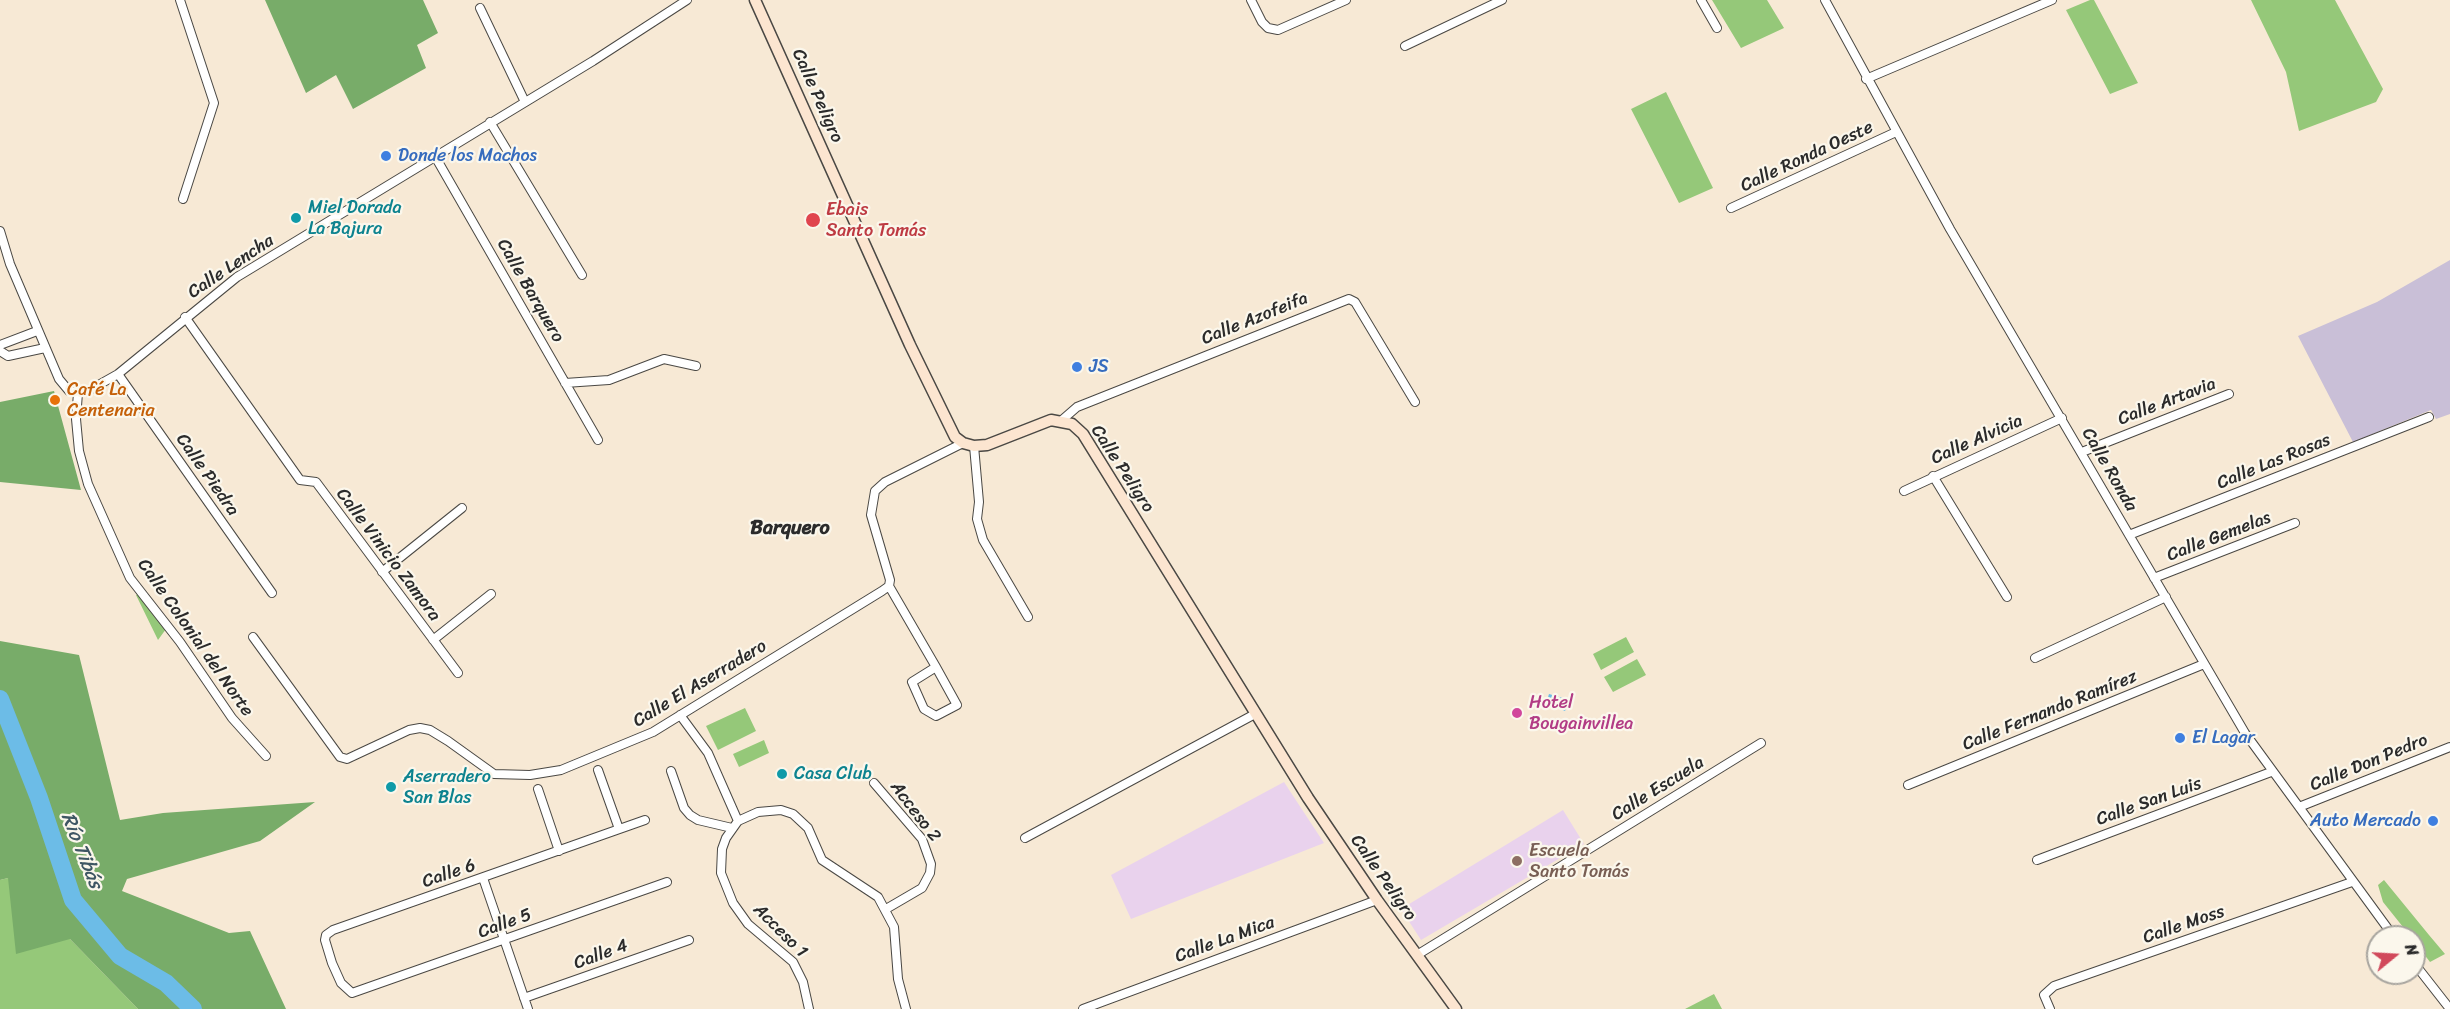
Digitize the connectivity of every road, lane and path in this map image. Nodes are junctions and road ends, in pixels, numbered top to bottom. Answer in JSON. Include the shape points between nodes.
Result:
{"nodes":[{"id":1,"x":180,"y":0,"type":"edge"},
{"id":2,"x":687,"y":0,"type":"edge"},
{"id":3,"x":756,"y":0,"type":"edge"},
{"id":4,"x":1251,"y":0,"type":"edge"},
{"id":5,"x":1346,"y":0,"type":"edge"},
{"id":6,"x":1502,"y":0,"type":"edge"},
{"id":7,"x":1701,"y":0,"type":"edge"},
{"id":8,"x":1825,"y":0,"type":"edge"},
{"id":9,"x":2052,"y":0,"type":"edge"},
{"id":10,"x":480,"y":9,"type":"dead end"},
{"id":11,"x":1716,"y":28,"type":"dead end"},
{"id":12,"x":1405,"y":46,"type":"dead end"},
{"id":13,"x":1866,"y":79,"type":"junction"},
{"id":14,"x":525,"y":102,"type":"junction"},
{"id":15,"x":490,"y":122,"type":"junction"},
{"id":16,"x":1896,"y":132,"type":"junction"},
{"id":17,"x":436,"y":158,"type":"junction"},
{"id":18,"x":183,"y":199,"type":"dead end"},
{"id":19,"x":1731,"y":208,"type":"dead end"},
{"id":20,"x":0,"y":231,"type":"edge"},
{"id":21,"x":582,"y":275,"type":"dead end"},
{"id":22,"x":185,"y":317,"type":"junction"},
{"id":23,"x":37,"y":331,"type":"junction"},
{"id":24,"x":0,"y":345,"type":"edge"},
{"id":25,"x":45,"y":348,"type":"junction"},
{"id":26,"x":0,"y":351,"type":"edge"},
{"id":27,"x":696,"y":366,"type":"dead end"},
{"id":28,"x":118,"y":374,"type":"junction"},
{"id":29,"x":565,"y":383,"type":"junction"},
{"id":30,"x":78,"y":393,"type":"junction"},
{"id":31,"x":2229,"y":394,"type":"dead end"},
{"id":32,"x":1415,"y":402,"type":"dead end"},
{"id":33,"x":2429,"y":417,"type":"dead end"},
{"id":34,"x":2062,"y":418,"type":"junction"},
{"id":35,"x":1062,"y":420,"type":"junction"},
{"id":36,"x":598,"y":440,"type":"dead end"},
{"id":37,"x":968,"y":445,"type":"junction"},
{"id":38,"x":2082,"y":452,"type":"junction"},
{"id":39,"x":1933,"y":476,"type":"junction"},
{"id":40,"x":1904,"y":491,"type":"dead end"},
{"id":41,"x":462,"y":508,"type":"dead end"},
{"id":42,"x":2295,"y":523,"type":"dead end"},
{"id":43,"x":2129,"y":535,"type":"junction"},
{"id":44,"x":382,"y":572,"type":"junction"},
{"id":45,"x":2154,"y":578,"type":"junction"},
{"id":46,"x":889,"y":586,"type":"junction"},
{"id":47,"x":272,"y":592,"type":"dead end"},
{"id":48,"x":491,"y":594,"type":"dead end"},
{"id":49,"x":2007,"y":597,"type":"dead end"},
{"id":50,"x":2166,"y":597,"type":"junction"},
{"id":51,"x":1028,"y":617,"type":"dead end"},
{"id":52,"x":253,"y":638,"type":"dead end"},
{"id":53,"x":433,"y":640,"type":"junction"},
{"id":54,"x":2035,"y":658,"type":"dead end"},
{"id":55,"x":2204,"y":664,"type":"junction"},
{"id":56,"x":936,"y":667,"type":"junction"},
{"id":57,"x":458,"y":674,"type":"dead end"},
{"id":58,"x":1255,"y":714,"type":"junction"},
{"id":59,"x":680,"y":715,"type":"junction"},
{"id":60,"x":1761,"y":743,"type":"dead end"},
{"id":61,"x":2450,"y":747,"type":"edge"},
{"id":62,"x":266,"y":756,"type":"dead end"},
{"id":63,"x":598,"y":770,"type":"dead end"},
{"id":64,"x":671,"y":771,"type":"dead end"},
{"id":65,"x":2271,"y":772,"type":"junction"},
{"id":66,"x":874,"y":783,"type":"dead end"},
{"id":67,"x":1908,"y":785,"type":"dead end"},
{"id":68,"x":538,"y":789,"type":"dead end"},
{"id":69,"x":2299,"y":807,"type":"junction"},
{"id":70,"x":645,"y":820,"type":"dead end"},
{"id":71,"x":735,"y":825,"type":"junction"},
{"id":72,"x":619,"y":829,"type":"junction"},
{"id":73,"x":1025,"y":838,"type":"dead end"},
{"id":74,"x":559,"y":850,"type":"junction"},
{"id":75,"x":2037,"y":860,"type":"dead end"},
{"id":76,"x":483,"y":878,"type":"junction"},
{"id":77,"x":667,"y":882,"type":"dead end"},
{"id":78,"x":2352,"y":882,"type":"junction"},
{"id":79,"x":1377,"y":900,"type":"junction"},
{"id":80,"x":886,"y":909,"type":"junction"},
{"id":81,"x":2385,"y":925,"type":"edge"},
{"id":82,"x":504,"y":940,"type":"junction"},
{"id":83,"x":689,"y":940,"type":"dead end"},
{"id":84,"x":1417,"y":955,"type":"junction"},
{"id":85,"x":2426,"y":978,"type":"edge"},
{"id":86,"x":352,"y":993,"type":"joint"},
{"id":87,"x":524,"y":998,"type":"junction"},
{"id":88,"x":528,"y":1009,"type":"edge"},
{"id":89,"x":809,"y":1009,"type":"edge"},
{"id":90,"x":906,"y":1009,"type":"edge"},
{"id":91,"x":1083,"y":1009,"type":"edge"},
{"id":92,"x":1456,"y":1009,"type":"edge"},
{"id":93,"x":2050,"y":1009,"type":"edge"},
{"id":94,"x":2450,"y":1009,"type":"edge"}],
"edges":[{"from":1,"to":18,"type":"street","via":[[214,103]]},
{"from":2,"to":14,"type":"street","name":"Calle Lencha"},
{"from":3,"to":37,"type":"main road","name":"Calle Peligro","via":[[941,412],[955,436]]},
{"from":4,"to":5,"type":"street","via":[[1268,28],[1286,28]]},
{"from":6,"to":12,"type":"street"},
{"from":7,"to":11,"type":"street"},
{"from":8,"to":13,"type":"street","name":"Calle Ronda"},
{"from":9,"to":13,"type":"street"},
{"from":10,"to":14,"type":"street"},
{"from":13,"to":16,"type":"street","name":"Calle Ronda"},
{"from":14,"to":15,"type":"street","name":"Calle Lencha"},
{"from":15,"to":17,"type":"street","name":"Calle Lencha"},
{"from":15,"to":21,"type":"street"},
{"from":16,"to":19,"type":"street","name":"Calle Ronda Oeste"},
{"from":16,"to":34,"type":"street","name":"Calle Ronda"},
{"from":17,"to":22,"type":"street","name":"Calle Lencha","via":[[237,277]]},
{"from":17,"to":29,"type":"street","name":"Calle Barquero"},
{"from":20,"to":23,"type":"street"},
{"from":22,"to":28,"type":"street","name":"Calle Lencha"},
{"from":22,"to":44,"type":"street","name":"Calle Vinicio Zamora","via":[[300,480],[316,482]]},
{"from":23,"to":24,"type":"street"},
{"from":23,"to":25,"type":"street"},
{"from":25,"to":26,"type":"street","via":[[8,356]]},
{"from":25,"to":30,"type":"street","via":[[59,379],[69,391]]},
{"from":27,"to":29,"type":"street","via":[[664,359],[597,383]]},
{"from":28,"to":30,"type":"street","name":"Calle Lencha","via":[[101,386]]},
{"from":28,"to":47,"type":"street","name":"Calle Piedra"},
{"from":29,"to":36,"type":"street","name":"Calle Barquero"},
{"from":30,"to":62,"type":"street","name":"Calle Colonial del Norte","via":[[79,451],[88,484],[130,578],[232,718]]},
{"from":31,"to":38,"type":"street","name":"Calle Artavia"},
{"from":32,"to":35,"type":"street","name":"Calle Azofeifa","via":[[1355,302],[1349,299],[1077,407]]},
{"from":33,"to":43,"type":"street","name":"Calle Las Rosas"},
{"from":34,"to":38,"type":"street","name":"Calle Ronda"},
{"from":34,"to":39,"type":"street","name":"Calle Alvicia"},
{"from":35,"to":37,"type":"main road","name":"Calle Peligro","via":[[1050,420],[998,442]]},
{"from":35,"to":58,"type":"main road","name":"Calle Peligro","via":[[1083,434]]},
{"from":37,"to":46,"type":"street","via":[[885,483],[876,491],[871,515],[889,572]]},
{"from":37,"to":51,"type":"street","via":[[983,540]]},
{"from":38,"to":43,"type":"street","name":"Calle Ronda"},
{"from":39,"to":40,"type":"street","name":"Calle Alvicia"},
{"from":39,"to":49,"type":"street"},
{"from":41,"to":44,"type":"street"},
{"from":42,"to":45,"type":"street","name":"Calle Gemelas"},
{"from":43,"to":45,"type":"street","name":"Calle Ronda"},
{"from":44,"to":53,"type":"street","name":"Calle Vinicio Zamora"},
{"from":45,"to":50,"type":"street","name":"Calle Ronda"},
{"from":46,"to":56,"type":"street"},
{"from":46,"to":59,"type":"street","name":"Calle El Aserradero"},
{"from":48,"to":53,"type":"street"},
{"from":50,"to":54,"type":"street"},
{"from":50,"to":55,"type":"street","name":"Calle Ronda"},
{"from":52,"to":59,"type":"street","name":"Calle El Aserradero","via":[[336,755],[343,759],[420,728],[448,741],[494,774],[530,775],[561,770],[592,758],[653,732]]},
{"from":53,"to":57,"type":"street","name":"Calle Vinicio Zamora"},
{"from":55,"to":65,"type":"street","name":"Calle Ronda"},
{"from":55,"to":67,"type":"street","name":"Calle Fernando Ramírez"},
{"from":56,"to":56,"type":"street","via":[[957,705],[936,716],[924,709],[912,682]]},
{"from":58,"to":73,"type":"street"},
{"from":58,"to":79,"type":"main road","name":"Calle Peligro"},
{"from":59,"to":71,"type":"street","via":[[708,753]]},
{"from":60,"to":84,"type":"street","name":"Calle Escuela"},
{"from":61,"to":69,"type":"street","name":"Calle Don Pedro"},
{"from":63,"to":72,"type":"street"},
{"from":64,"to":71,"type":"street","via":[[690,815],[698,820]]},
{"from":65,"to":69,"type":"street","name":"Calle Ronda"},
{"from":65,"to":75,"type":"street","name":"Calle San Luis"},
{"from":66,"to":80,"type":"street","name":"Acceso 2","via":[[922,839],[931,864],[922,888]]},
{"from":68,"to":74,"type":"street"},
{"from":69,"to":78,"type":"street","name":"Calle Ronda"},
{"from":70,"to":72,"type":"street","name":"Calle 6"},
{"from":71,"to":80,"type":"street","via":[[769,810],[793,814],[808,828],[822,860],[867,888]]},
{"from":71,"to":89,"type":"street","name":"Acceso 1","via":[[720,861],[730,896],[748,924],[793,962],[803,982]]},
{"from":72,"to":74,"type":"street","name":"Calle 6"},
{"from":74,"to":76,"type":"street","name":"Calle 6"},
{"from":76,"to":82,"type":"street"},
{"from":76,"to":86,"type":"street","name":"Calle 6","via":[[329,933],[325,940],[332,963],[340,983]]},
{"from":77,"to":82,"type":"street","name":"Calle 5"},
{"from":78,"to":81,"type":"street","name":"Calle Ronda"},
{"from":78,"to":93,"type":"street","name":"Calle Moss","via":[[2054,986],[2044,995]]},
{"from":79,"to":84,"type":"main road","name":"Calle Peligro"},
{"from":79,"to":91,"type":"street","name":"Calle La Mica"},
{"from":80,"to":90,"type":"street","via":[[894,927],[898,979]]},
{"from":82,"to":86,"type":"street","name":"Calle 5"},
{"from":82,"to":87,"type":"street"},
{"from":83,"to":87,"type":"street","name":"Calle 4"},
{"from":84,"to":92,"type":"main road","name":"Calle Peligro"},
{"from":85,"to":94,"type":"street"},
{"from":87,"to":88,"type":"street"}]}
